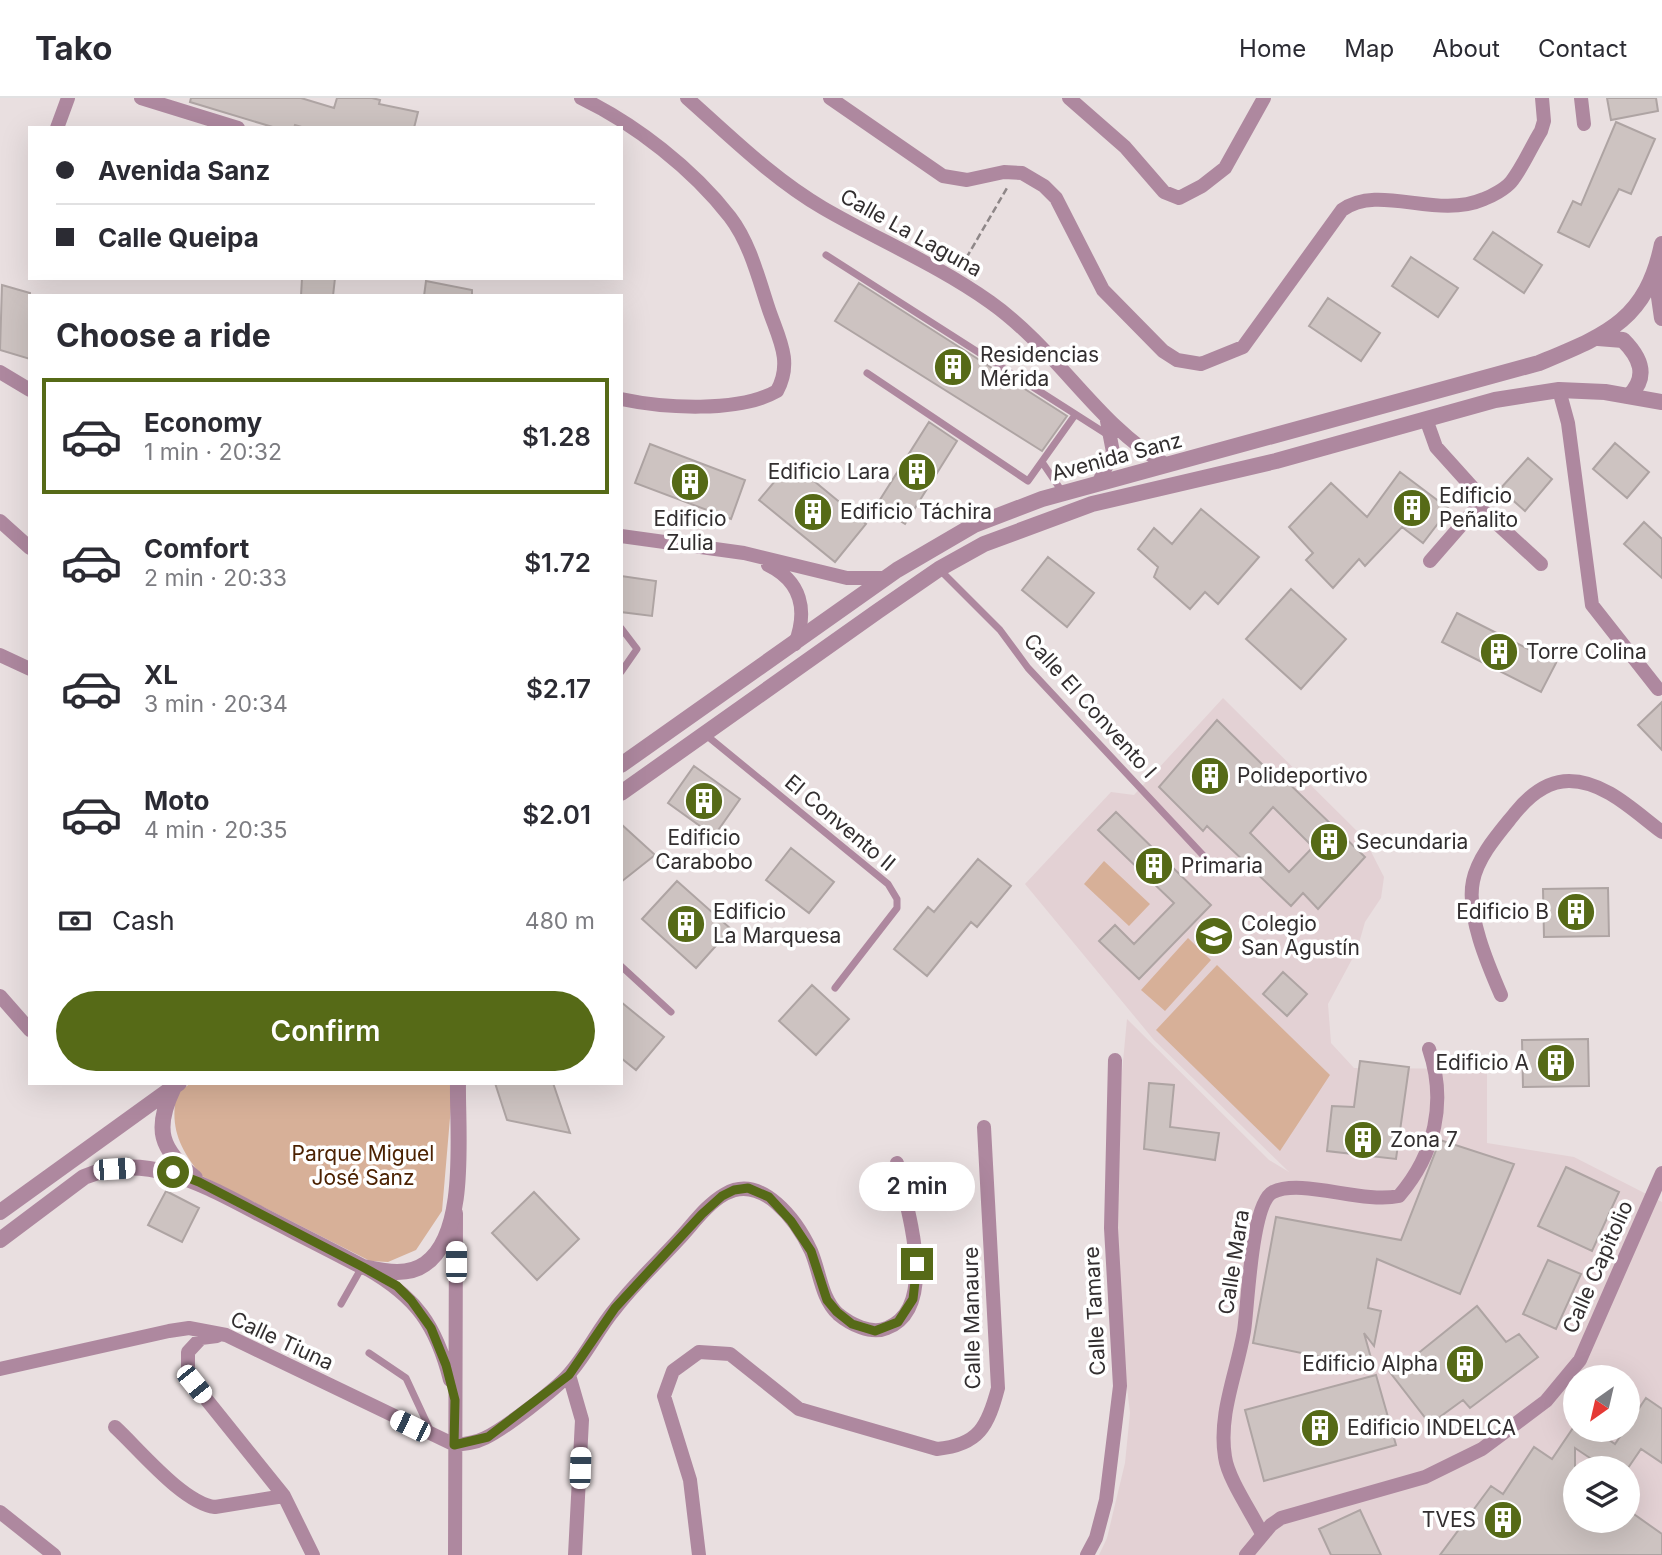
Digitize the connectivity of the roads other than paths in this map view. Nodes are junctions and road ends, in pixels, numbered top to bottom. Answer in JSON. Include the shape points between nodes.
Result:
{"nodes":[{"id":1,"x":68,"y":98,"type":"edge"},
{"id":2,"x":141,"y":98,"type":"edge"},
{"id":3,"x":581,"y":98,"type":"edge"},
{"id":4,"x":687,"y":98,"type":"edge"},
{"id":5,"x":830,"y":98,"type":"edge"},
{"id":6,"x":1069,"y":98,"type":"edge"},
{"id":7,"x":1264,"y":98,"type":"edge"},
{"id":8,"x":1542,"y":98,"type":"edge"},
{"id":9,"x":1581,"y":98,"type":"edge"},
{"id":10,"x":1584,"y":124,"type":"dead end"},
{"id":11,"x":58,"y":126,"type":"edge"},
{"id":12,"x":232,"y":126,"type":"edge"},
{"id":13,"x":1662,"y":244,"type":"edge"},
{"id":14,"x":826,"y":255,"type":"dead end"},
{"id":15,"x":1659,"y":278,"type":"edge"},
{"id":16,"x":1662,"y":318,"type":"edge"},
{"id":17,"x":1595,"y":339,"type":"junction"},
{"id":18,"x":0,"y":372,"type":"edge"},
{"id":19,"x":867,"y":373,"type":"dead end"},
{"id":20,"x":28,"y":389,"type":"edge"},
{"id":21,"x":1559,"y":390,"type":"junction"},
{"id":22,"x":1629,"y":396,"type":"junction"},
{"id":23,"x":623,"y":399,"type":"edge"},
{"id":24,"x":1662,"y":402,"type":"edge"},
{"id":25,"x":1075,"y":415,"type":"junction"},
{"id":26,"x":1105,"y":416,"type":"junction"},
{"id":27,"x":1426,"y":419,"type":"junction"},
{"id":28,"x":1112,"y":437,"type":"junction"},
{"id":29,"x":1042,"y":462,"type":"junction"},
{"id":30,"x":1165,"y":464,"type":"junction"},
{"id":31,"x":1098,"y":484,"type":"junction"},
{"id":32,"x":1063,"y":493,"type":"junction"},
{"id":33,"x":1478,"y":506,"type":"junction"},
{"id":34,"x":0,"y":522,"type":"edge"},
{"id":35,"x":623,"y":536,"type":"edge"},
{"id":36,"x":28,"y":546,"type":"edge"},
{"id":37,"x":744,"y":553,"type":"junction"},
{"id":38,"x":1430,"y":561,"type":"dead end"},
{"id":39,"x":1541,"y":564,"type":"dead end"},
{"id":40,"x":939,"y":569,"type":"junction"},
{"id":41,"x":886,"y":578,"type":"junction"},
{"id":42,"x":623,"y":631,"type":"edge"},
{"id":43,"x":795,"y":644,"type":"junction"},
{"id":44,"x":0,"y":655,"type":"edge"},
{"id":45,"x":28,"y":668,"type":"edge"},
{"id":46,"x":623,"y":668,"type":"edge"},
{"id":47,"x":1658,"y":689,"type":"dead end"},
{"id":48,"x":705,"y":734,"type":"junction"},
{"id":49,"x":623,"y":764,"type":"edge"},
{"id":50,"x":623,"y":792,"type":"edge"},
{"id":51,"x":1662,"y":832,"type":"edge"},
{"id":52,"x":1214,"y":867,"type":"dead end"},
{"id":53,"x":623,"y":968,"type":"edge"},
{"id":54,"x":835,"y":988,"type":"dead end"},
{"id":55,"x":1501,"y":995,"type":"dead end"},
{"id":56,"x":0,"y":996,"type":"edge"},
{"id":57,"x":671,"y":1012,"type":"dead end"},
{"id":58,"x":28,"y":1028,"type":"edge"},
{"id":59,"x":1429,"y":1049,"type":"dead end"},
{"id":60,"x":1115,"y":1060,"type":"dead end"},
{"id":61,"x":176,"y":1085,"type":"edge"},
{"id":62,"x":458,"y":1085,"type":"edge"},
{"id":63,"x":984,"y":1127,"type":"dead end"},
{"id":64,"x":897,"y":1163,"type":"dead end"},
{"id":65,"x":1662,"y":1173,"type":"edge"},
{"id":66,"x":199,"y":1182,"type":"junction"},
{"id":67,"x":456,"y":1206,"type":"junction"},
{"id":68,"x":0,"y":1212,"type":"edge"},
{"id":69,"x":0,"y":1240,"type":"edge"},
{"id":70,"x":363,"y":1267,"type":"junction"},
{"id":71,"x":341,"y":1304,"type":"dead end"},
{"id":72,"x":226,"y":1335,"type":"junction"},
{"id":73,"x":369,"y":1353,"type":"dead end"},
{"id":74,"x":0,"y":1369,"type":"edge"},
{"id":75,"x":569,"y":1375,"type":"junction"},
{"id":76,"x":455,"y":1400,"type":"junction"},
{"id":77,"x":115,"y":1427,"type":"dead end"},
{"id":78,"x":433,"y":1436,"type":"junction"},
{"id":79,"x":454,"y":1445,"type":"junction"},
{"id":80,"x":284,"y":1496,"type":"junction"},
{"id":81,"x":0,"y":1512,"type":"edge"},
{"id":82,"x":1262,"y":1534,"type":"junction"},
{"id":83,"x":54,"y":1555,"type":"edge"},
{"id":84,"x":313,"y":1555,"type":"edge"},
{"id":85,"x":455,"y":1555,"type":"edge"},
{"id":86,"x":575,"y":1555,"type":"edge"},
{"id":87,"x":699,"y":1555,"type":"edge"},
{"id":88,"x":1087,"y":1555,"type":"edge"},
{"id":89,"x":1246,"y":1555,"type":"edge"}],
"edges":[{"from":1,"to":11,"type":"street"},
{"from":2,"to":12,"type":"street"},
{"from":3,"to":23,"type":"street","via":[[616,118],[689,174],[731,218],[755,266],[786,360],[777,391],[755,401],[669,408]]},
{"from":4,"to":26,"type":"street","name":"Calle La Laguna","via":[[820,207],[990,302],[1040,343]]},
{"from":5,"to":8,"type":"street","via":[[943,176],[967,180],[1016,173],[1029,176],[1056,198],[1102,290],[1163,351],[1177,360],[1201,364],[1243,346],[1342,210],[1354,201],[1450,208],[1482,200],[1510,183],[1541,131]]},
{"from":6,"to":7,"type":"street","via":[[1125,147],[1164,192],[1179,198],[1224,168]]},
{"from":9,"to":10,"type":"street"},
{"from":13,"to":15,"type":"street"},
{"from":14,"to":25,"type":"lane"},
{"from":15,"to":16,"type":"street"},
{"from":15,"to":17,"type":"street","name":"Avenida Sanz","via":[[1626,319]]},
{"from":17,"to":22,"type":"street","via":[[1623,340],[1636,353],[1643,366]]},
{"from":17,"to":30,"type":"street","name":"Avenida Sanz","via":[[1539,363]]},
{"from":18,"to":20,"type":"street"},
{"from":19,"to":29,"type":"lane","via":[[1026,481]]},
{"from":21,"to":22,"type":"street","name":"Avenida Sanz"},
{"from":21,"to":27,"type":"street","name":"Avenida Sanz","via":[[1495,400]]},
{"from":21,"to":47,"type":"street","via":[[1568,423],[1592,605]]},
{"from":22,"to":24,"type":"street","name":"Avenida Sanz"},
{"from":25,"to":28,"type":"lane"},
{"from":25,"to":29,"type":"lane"},
{"from":26,"to":28,"type":"street","name":"Calle La Laguna"},
{"from":26,"to":30,"type":"street","name":"Calle La Laguna","via":[[1133,443]]},
{"from":27,"to":33,"type":"street","via":[[1436,447],[1472,487]]},
{"from":27,"to":40,"type":"street","name":"Avenida Sanz","via":[[1276,461],[1092,503],[984,544]]},
{"from":28,"to":31,"type":"street","name":"Calle La Laguna","via":[[1110,463]]},
{"from":29,"to":32,"type":"lane"},
{"from":30,"to":31,"type":"street","name":"Avenida Sanz"},
{"from":31,"to":32,"type":"street","name":"Avenida Sanz"},
{"from":32,"to":41,"type":"street","name":"Avenida Sanz","via":[[996,514]]},
{"from":33,"to":38,"type":"street"},
{"from":33,"to":39,"type":"street"},
{"from":34,"to":36,"type":"street"},
{"from":35,"to":37,"type":"street"},
{"from":37,"to":41,"type":"street","via":[[848,578]]},
{"from":37,"to":43,"type":"street","via":[[783,572],[797,589],[802,620]]},
{"from":40,"to":48,"type":"street","name":"Avenida Sanz"},
{"from":40,"to":52,"type":"lane","name":"Calle El Convento I"},
{"from":41,"to":43,"type":"street","name":"Avenida Sanz"},
{"from":42,"to":46,"type":"lane","via":[[637,649]]},
{"from":43,"to":49,"type":"street","name":"Avenida Sanz"},
{"from":44,"to":45,"type":"street"},
{"from":48,"to":50,"type":"street","name":"Avenida Sanz"},
{"from":48,"to":54,"type":"lane","name":"El Convento II","via":[[888,884],[897,899],[897,908]]},
{"from":51,"to":55,"type":"street","via":[[1608,792],[1588,784],[1568,781],[1544,787],[1519,808],[1479,863],[1472,882],[1483,951]]},
{"from":53,"to":57,"type":"lane"},
{"from":56,"to":58,"type":"street"},
{"from":59,"to":82,"type":"street","name":"Calle Mara","via":[[1439,1085],[1434,1135],[1417,1172],[1399,1196],[1362,1199],[1293,1188],[1271,1193],[1265,1200],[1252,1252],[1245,1330],[1223,1427],[1225,1460]]},
{"from":60,"to":88,"type":"street","name":"Calle Tamare","via":[[1111,1228],[1120,1386],[1107,1500]]},
{"from":61,"to":66,"type":"street","via":[[163,1110],[161,1130],[174,1157]]},
{"from":61,"to":68,"type":"street"},
{"from":62,"to":67,"type":"street"},
{"from":63,"to":87,"type":"street","name":"Calle Manaure","via":[[998,1354],[998,1388],[991,1415],[978,1434],[961,1447],[937,1449],[799,1409],[730,1354],[698,1352],[673,1371],[664,1396],[690,1479]]},
{"from":64,"to":75,"type":"street","via":[[917,1264],[913,1299],[898,1322],[875,1331],[852,1324],[837,1312],[827,1300],[811,1251],[791,1221],[769,1197],[748,1188],[734,1190],[702,1214],[615,1308]]},
{"from":65,"to":82,"type":"street","name":"Calle Capitolio","via":[[1580,1360],[1546,1401],[1465,1458],[1389,1489],[1281,1518]]},
{"from":66,"to":69,"type":"street","via":[[143,1167],[97,1172]]},
{"from":66,"to":70,"type":"street"},
{"from":67,"to":70,"type":"street","via":[[440,1247],[425,1265],[391,1273]]},
{"from":67,"to":76,"type":"street"},
{"from":70,"to":71,"type":"lane"},
{"from":70,"to":76,"type":"street","via":[[397,1286],[422,1313],[439,1343]]},
{"from":72,"to":74,"type":"street","name":"Calle Tiuna","via":[[189,1328],[169,1331]]},
{"from":72,"to":78,"type":"street","name":"Calle Tiuna"},
{"from":72,"to":80,"type":"street","via":[[201,1338],[194,1344],[188,1352],[188,1368],[194,1384]]},
{"from":73,"to":78,"type":"lane","via":[[406,1378]]},
{"from":75,"to":79,"type":"street","via":[[488,1437]]},
{"from":75,"to":86,"type":"street","via":[[582,1420]]},
{"from":76,"to":79,"type":"street"},
{"from":77,"to":80,"type":"street","via":[[206,1506]]},
{"from":78,"to":79,"type":"street","name":"Calle Tiuna"},
{"from":79,"to":85,"type":"street"},
{"from":80,"to":84,"type":"street"},
{"from":81,"to":83,"type":"street"},
{"from":82,"to":89,"type":"street","name":"Calle Capitolio"}]}
